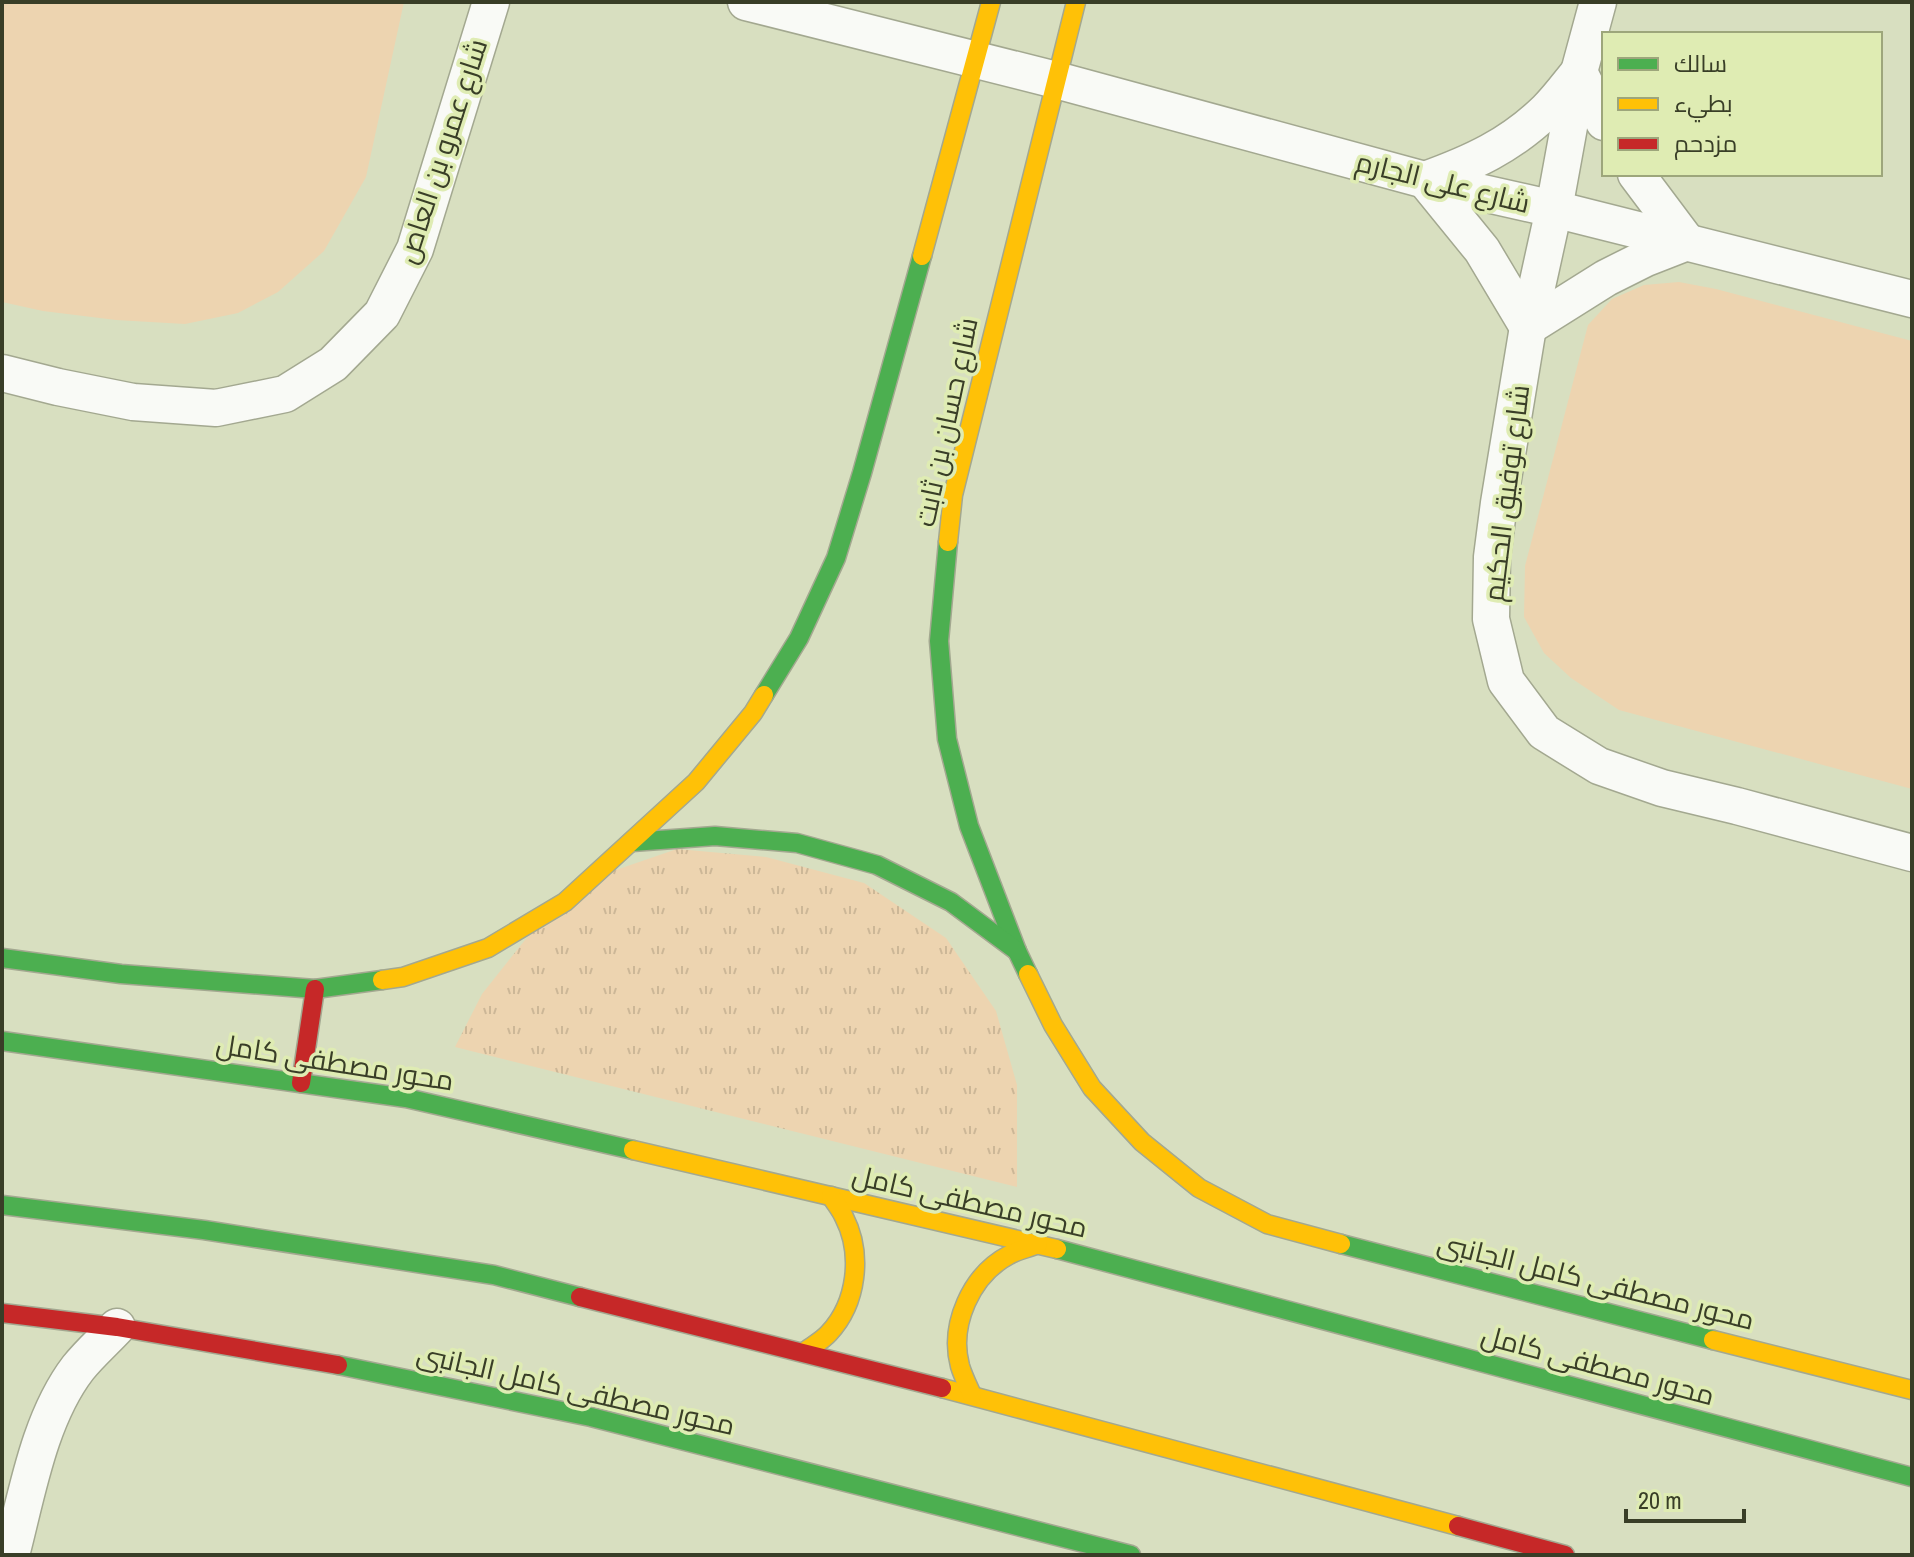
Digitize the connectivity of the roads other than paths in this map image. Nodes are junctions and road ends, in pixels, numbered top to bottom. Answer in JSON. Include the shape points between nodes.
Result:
{"nodes":[{"id":1,"x":491,"y":2,"type":"edge"},
{"id":2,"x":746,"y":2,"type":"edge"},
{"id":3,"x":991,"y":2,"type":"edge"},
{"id":4,"x":1076,"y":2,"type":"edge"},
{"id":5,"x":1598,"y":2,"type":"edge"},
{"id":6,"x":976,"y":60,"type":"junction"},
{"id":7,"x":1579,"y":72,"type":"junction"},
{"id":8,"x":1056,"y":80,"type":"junction"},
{"id":9,"x":1602,"y":118,"type":"edge"},
{"id":10,"x":1637,"y":176,"type":"edge"},
{"id":11,"x":1425,"y":180,"type":"junction"},
{"id":12,"x":1554,"y":209,"type":"junction"},
{"id":13,"x":1687,"y":242,"type":"junction"},
{"id":14,"x":1912,"y":299,"type":"edge"},
{"id":15,"x":1528,"y":327,"type":"junction"},
{"id":16,"x":2,"y":373,"type":"edge"},
{"id":17,"x":632,"y":842,"type":"junction"},
{"id":18,"x":1912,"y":853,"type":"edge"},
{"id":19,"x":1017,"y":951,"type":"junction"},
{"id":20,"x":2,"y":958,"type":"edge"},
{"id":21,"x":315,"y":989,"type":"junction"},
{"id":22,"x":2,"y":1041,"type":"edge"},
{"id":23,"x":301,"y":1083,"type":"junction"},
{"id":24,"x":831,"y":1196,"type":"junction"},
{"id":25,"x":2,"y":1205,"type":"edge"},
{"id":26,"x":1267,"y":1224,"type":"joint"},
{"id":27,"x":1038,"y":1244,"type":"junction"},
{"id":28,"x":2,"y":1313,"type":"edge"},
{"id":29,"x":117,"y":1327,"type":"junction"},
{"id":30,"x":804,"y":1352,"type":"junction"},
{"id":31,"x":1912,"y":1390,"type":"edge"},
{"id":32,"x":972,"y":1395,"type":"junction"},
{"id":33,"x":1912,"y":1477,"type":"edge"},
{"id":34,"x":11,"y":1555,"type":"edge"},
{"id":35,"x":1131,"y":1555,"type":"edge"},
{"id":36,"x":1565,"y":1555,"type":"edge"}],
"edges":[{"from":1,"to":16,"type":"street","name":"شارع عمرو بن العاص","via":[[415,249],[382,314],[333,364],[285,394],[216,408],[133,402]]},
{"from":2,"to":6,"type":"street","name":"شارع على الجارم"},
{"from":3,"to":6,"type":"street"},
{"from":4,"to":8,"type":"street","name":"شارع حسان بن ثابت"},
{"from":5,"to":7,"type":"street","name":"شارع توفيق الحكيم"},
{"from":6,"to":8,"type":"street","name":"شارع على الجارم"},
{"from":6,"to":17,"type":"street","via":[[836,558],[799,638],[753,713],[696,782]]},
{"from":7,"to":9,"type":"street"},
{"from":7,"to":11,"type":"street","via":[[1548,109],[1511,139],[1469,164]]},
{"from":7,"to":12,"type":"street","name":"شارع توفيق الحكيم"},
{"from":8,"to":11,"type":"street","name":"شارع على الجارم"},
{"from":8,"to":19,"type":"street","name":"شارع حسان بن ثابت","via":[[953,495],[939,641],[947,739],[969,826]]},
{"from":10,"to":13,"type":"street"},
{"from":11,"to":12,"type":"street","name":"شارع على الجارم"},
{"from":11,"to":15,"type":"street","via":[[1482,250]]},
{"from":12,"to":13,"type":"street","name":"شارع على الجارم"},
{"from":12,"to":15,"type":"street","name":"شارع توفيق الحكيم"},
{"from":13,"to":14,"type":"street","name":"شارع على الجارم"},
{"from":13,"to":15,"type":"street","via":[[1606,278]]},
{"from":15,"to":18,"type":"street","name":"شارع توفيق الحكيم","via":[[1492,557],[1491,619],[1506,681],[1544,732],[1599,766],[1662,788]]},
{"from":17,"to":19,"type":"street","via":[[715,836],[797,843],[877,865],[951,902]]},
{"from":17,"to":21,"type":"street","via":[[565,902],[488,948],[403,977]]},
{"from":19,"to":26,"type":"street","name":"شارع حسان بن ثابت","via":[[1092,1088],[1142,1142],[1199,1188]]},
{"from":20,"to":21,"type":"street","via":[[121,974]]},
{"from":21,"to":23,"type":"street"},
{"from":22,"to":23,"type":"street","name":"محور مصطفى كامل"},
{"from":23,"to":24,"type":"street","name":"محور مصطفى كامل","via":[[406,1098]]},
{"from":24,"to":27,"type":"street","name":"محور مصطفى كامل"},
{"from":24,"to":30,"type":"street","via":[[847,1221],[856,1251],[855,1281],[829,1334]]},
{"from":25,"to":30,"type":"street","via":[[494,1275]]},
{"from":26,"to":31,"type":"street","name":"محور مصطفى كامل الجانبى"},
{"from":27,"to":32,"type":"street","via":[[1008,1256],[983,1275],[966,1303],[958,1334],[960,1366]]},
{"from":27,"to":33,"type":"street","name":"محور مصطفى كامل"},
{"from":28,"to":29,"type":"street","name":"محور مصطفى كامل الجانبى"},
{"from":29,"to":34,"type":"street","via":[[61,1396],[41,1442]]},
{"from":29,"to":35,"type":"street","name":"محور مصطفى كامل الجانبى","via":[[591,1417]]},
{"from":30,"to":32,"type":"street"},
{"from":32,"to":36,"type":"street"}]}
